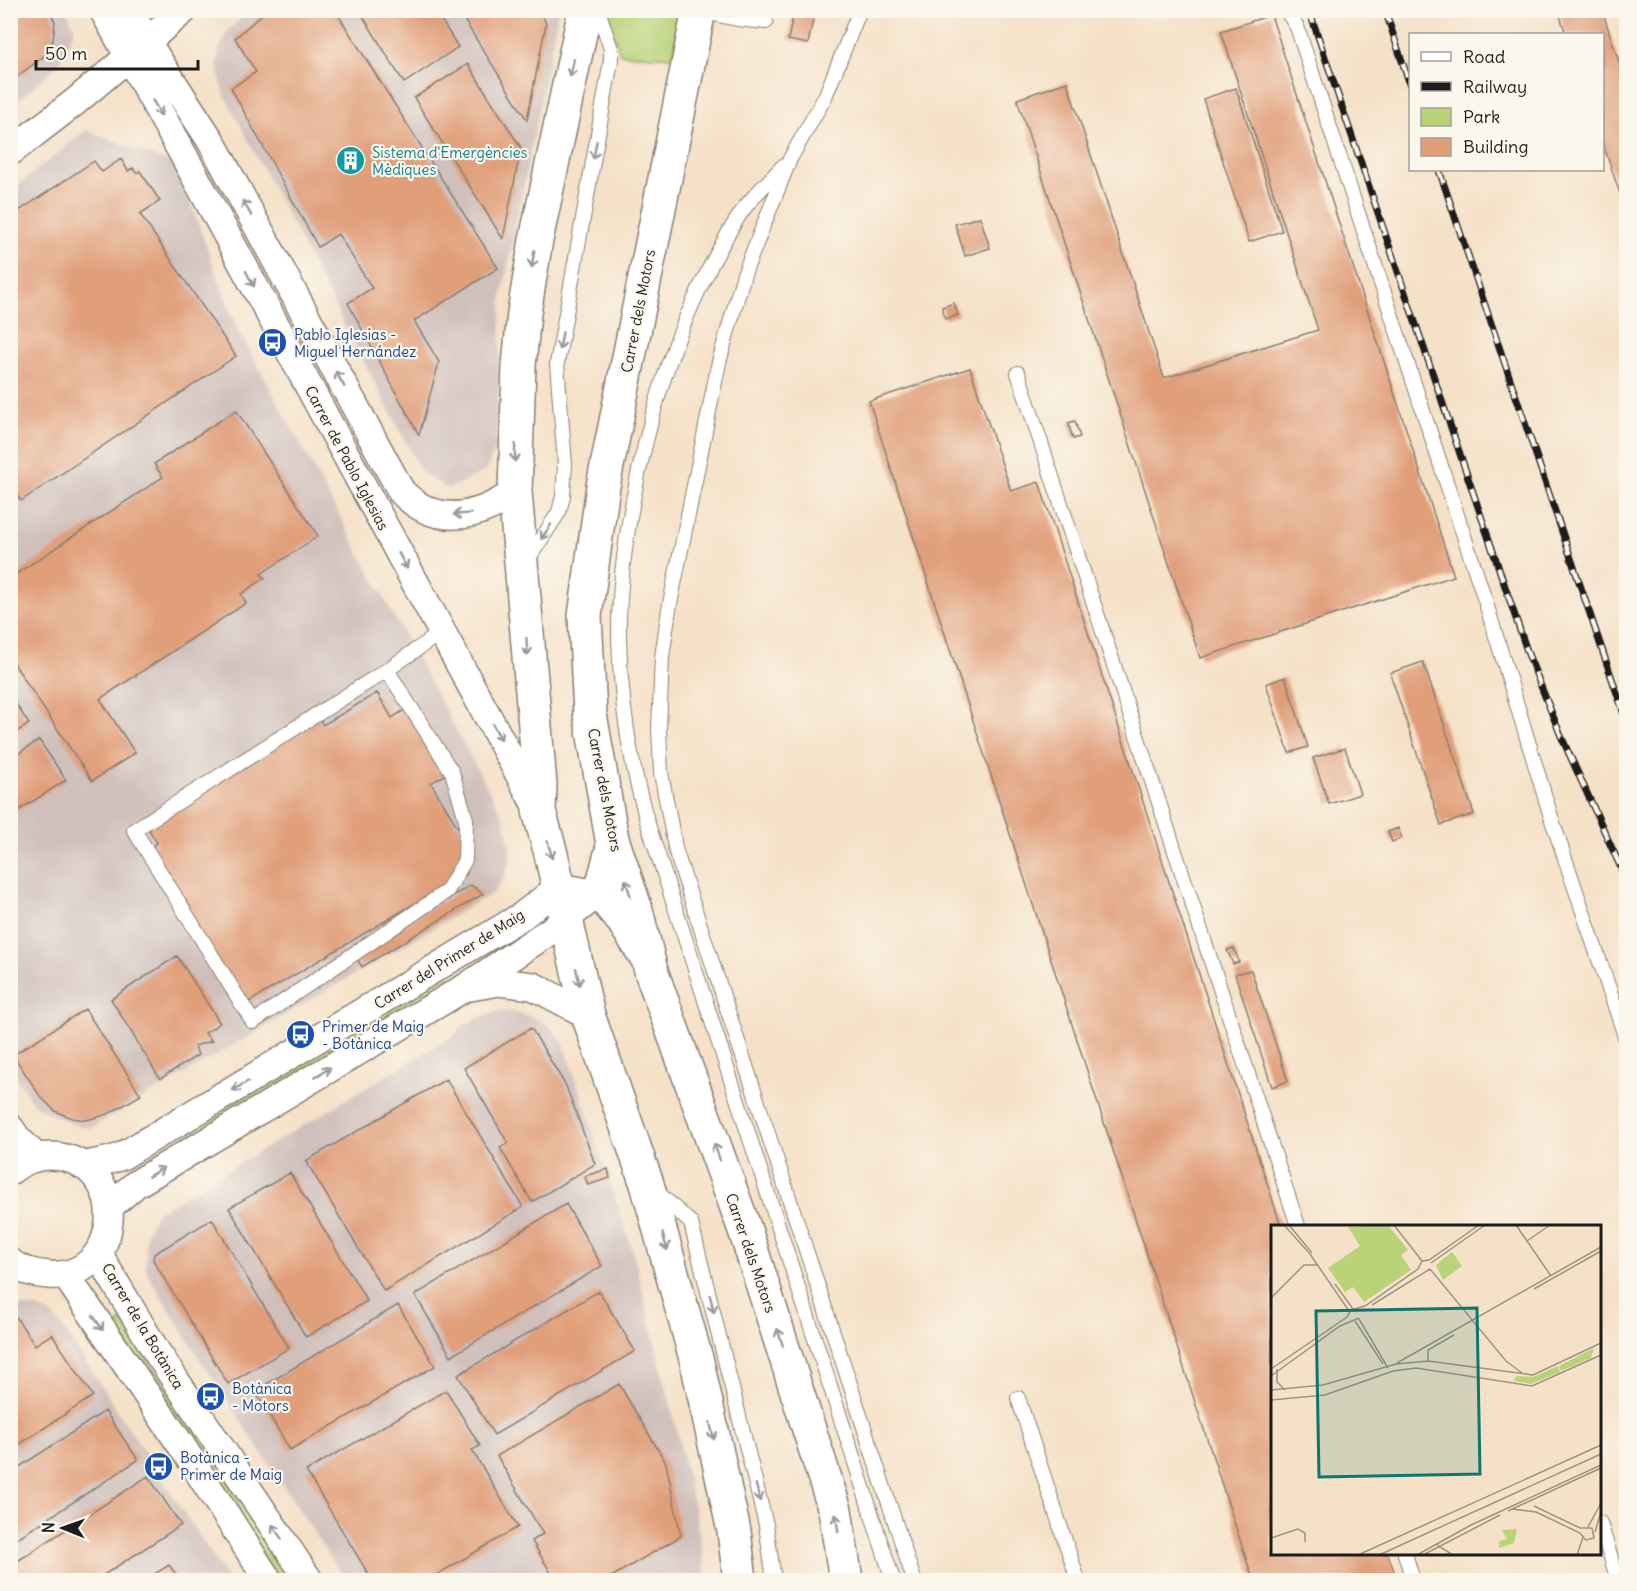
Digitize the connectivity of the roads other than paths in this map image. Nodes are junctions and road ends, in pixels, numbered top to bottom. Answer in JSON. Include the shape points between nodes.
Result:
{"nodes":[{"id":1,"x":103,"y":10,"type":"edge"},
{"id":2,"x":130,"y":10,"type":"edge"},
{"id":3,"x":184,"y":10,"type":"edge"},
{"id":4,"x":585,"y":10,"type":"edge"},
{"id":5,"x":598,"y":10,"type":"edge"},
{"id":6,"x":860,"y":10,"type":"edge"},
{"id":7,"x":1286,"y":10,"type":"edge"},
{"id":8,"x":699,"y":11,"type":"edge"},
{"id":9,"x":766,"y":22,"type":"dead end"},
{"id":10,"x":137,"y":49,"type":"junction"},
{"id":11,"x":10,"y":152,"type":"edge"},
{"id":12,"x":790,"y":159,"type":"junction"},
{"id":13,"x":1018,"y":373,"type":"dead end"},
{"id":14,"x":515,"y":492,"type":"junction"},
{"id":15,"x":522,"y":567,"type":"junction"},
{"id":16,"x":442,"y":632,"type":"junction"},
{"id":17,"x":387,"y":670,"type":"junction"},
{"id":18,"x":539,"y":811,"type":"junction"},
{"id":19,"x":612,"y":839,"type":"junction"},
{"id":20,"x":558,"y":888,"type":"junction"},
{"id":21,"x":597,"y":894,"type":"junction"},
{"id":22,"x":565,"y":920,"type":"junction"},
{"id":23,"x":651,"y":970,"type":"junction"},
{"id":24,"x":466,"y":987,"type":"junction"},
{"id":25,"x":588,"y":1015,"type":"junction"},
{"id":26,"x":1626,"y":1039,"type":"edge"},
{"id":27,"x":10,"y":1128,"type":"edge"},
{"id":28,"x":36,"y":1157,"type":"junction"},
{"id":29,"x":83,"y":1166,"type":"junction"},
{"id":30,"x":10,"y":1171,"type":"edge"},
{"id":31,"x":647,"y":1184,"type":"junction"},
{"id":32,"x":109,"y":1207,"type":"junction"},
{"id":33,"x":1297,"y":1225,"type":"edge"},
{"id":34,"x":99,"y":1250,"type":"junction"},
{"id":35,"x":12,"y":1265,"type":"edge"},
{"id":36,"x":64,"y":1275,"type":"junction"},
{"id":37,"x":1018,"y":1398,"type":"dead end"},
{"id":38,"x":1601,"y":1529,"type":"edge"},
{"id":39,"x":1405,"y":1555,"type":"edge"},
{"id":40,"x":268,"y":1581,"type":"edge"},
{"id":41,"x":309,"y":1581,"type":"edge"},
{"id":42,"x":740,"y":1581,"type":"edge"},
{"id":43,"x":774,"y":1581,"type":"edge"},
{"id":44,"x":846,"y":1581,"type":"edge"},
{"id":45,"x":893,"y":1581,"type":"edge"},
{"id":46,"x":914,"y":1581,"type":"edge"},
{"id":47,"x":1078,"y":1581,"type":"edge"},
{"id":48,"x":1413,"y":1581,"type":"edge"},
{"id":49,"x":1618,"y":1581,"type":"edge"}],
"edges":[{"from":1,"to":10,"type":"street","name":"Carrer de Pablo Iglesias"},
{"from":2,"to":10,"type":"street","name":"Carrer de Pablo Iglesias"},
{"from":3,"to":10,"type":"street"},
{"from":4,"to":14,"type":"street","one_way":true,"via":[[524,313]]},
{"from":5,"to":15,"type":"lane","one_way":true,"via":[[611,48],[611,61],[557,364],[565,464],[563,496],[559,512]]},
{"from":6,"to":12,"type":"lane","via":[[825,97]]},
{"from":7,"to":26,"type":"lane","via":[[1301,38]]},
{"from":8,"to":9,"type":"lane"},
{"from":8,"to":19,"type":"street","name":"Carrer dels Motors","via":[[603,486],[585,616],[590,714]]},
{"from":10,"to":11,"type":"street"},
{"from":14,"to":10,"type":"street","name":"Carrer de Pablo Iglesias","one_way":true,"via":[[483,511],[452,515],[422,507],[401,491],[211,141]]},
{"from":10,"to":16,"type":"street","name":"Carrer de Pablo Iglesias","one_way":true,"via":[[185,158]]},
{"from":12,"to":45,"type":"lane","via":[[746,206],[726,238],[678,333],[663,379],[646,438],[626,537],[619,637],[622,688],[636,783],[647,821]]},
{"from":12,"to":46,"type":"lane","via":[[744,274],[719,362],[662,657],[661,773],[676,852]]},
{"from":13,"to":33,"type":"lane"},
{"from":14,"to":15,"type":"street"},
{"from":15,"to":18,"type":"street","one_way":true},
{"from":16,"to":17,"type":"lane"},
{"from":16,"to":18,"type":"street","name":"Carrer de Pablo Iglesias","one_way":true},
{"from":17,"to":17,"type":"lane","via":[[134,830],[253,1022],[447,891],[465,860],[466,819],[452,772]]},
{"from":18,"to":20,"type":"street","one_way":true},
{"from":19,"to":21,"type":"street"},
{"from":23,"to":19,"type":"street","name":"Carrer dels Motors","one_way":true},
{"from":20,"to":21,"type":"street"},
{"from":20,"to":22,"type":"street"},
{"from":20,"to":29,"type":"street","name":"Carrer del Primer de Maig","one_way":true,"via":[[522,916],[122,1156]]},
{"from":21,"to":22,"type":"street","name":"Carrer del Primer de Maig"},
{"from":21,"to":23,"type":"street"},
{"from":22,"to":24,"type":"street","name":"Carrer del Primer de Maig"},
{"from":22,"to":25,"type":"street","one_way":true},
{"from":44,"to":23,"type":"street","name":"Carrer dels Motors","one_way":true,"via":[[836,1510],[745,1230]]},
{"from":24,"to":25,"type":"street","name":"Carrer del Primer de Maig","via":[[499,982],[533,986]]},
{"from":32,"to":24,"type":"street","name":"Carrer del Primer de Maig","one_way":true,"via":[[136,1184]]},
{"from":25,"to":31,"type":"street"},
{"from":27,"to":28,"type":"street"},
{"from":28,"to":29,"type":"street","via":[[60,1157]]},
{"from":28,"to":30,"type":"street"},
{"from":29,"to":32,"type":"street","via":[[100,1183]]},
{"from":31,"to":42,"type":"street","one_way":true,"via":[[697,1362],[734,1531]]},
{"from":31,"to":43,"type":"lane","one_way":true,"via":[[692,1223],[766,1525]]},
{"from":32,"to":34,"type":"street","via":[[109,1229]]},
{"from":34,"to":36,"type":"street","via":[[82,1267]]},
{"from":41,"to":34,"type":"street","name":"Carrer de la Botànica","one_way":true,"via":[[156,1351]]},
{"from":35,"to":36,"type":"street","via":[[40,1275]]},
{"from":36,"to":40,"type":"street","name":"Carrer de la Botànica","one_way":true,"via":[[183,1448]]},
{"from":37,"to":47,"type":"lane"},
{"from":38,"to":49,"type":"lane"},
{"from":39,"to":48,"type":"lane"}]}
